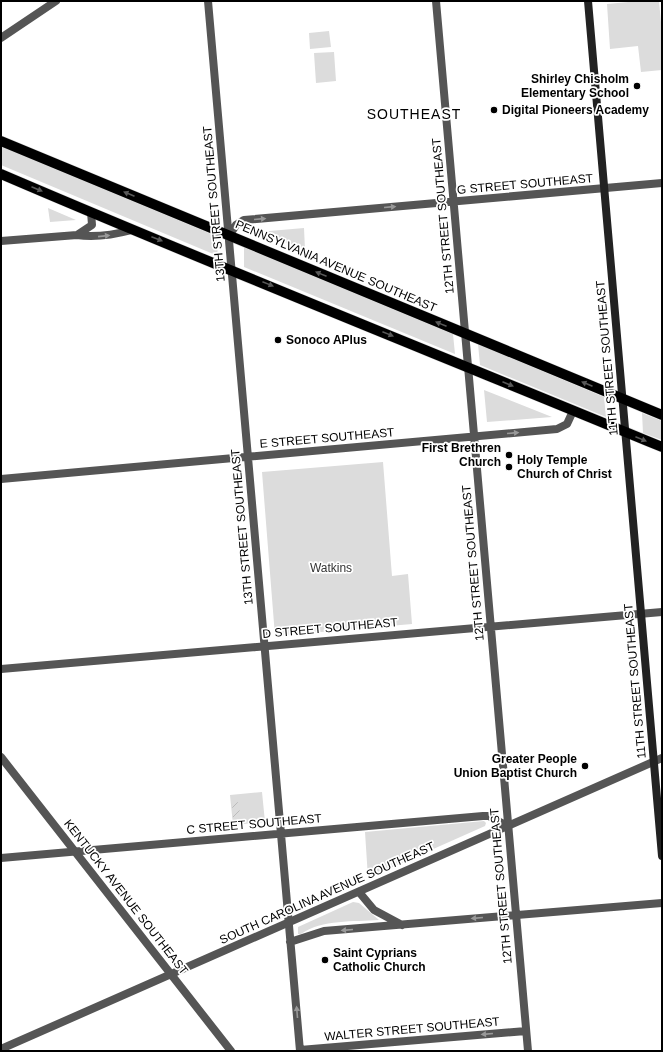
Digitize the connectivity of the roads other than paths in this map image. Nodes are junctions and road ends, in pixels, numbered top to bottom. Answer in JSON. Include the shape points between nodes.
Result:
{"nodes":[{"id":1,"x":56,"y":1,"type":"edge"},
{"id":2,"x":208,"y":1,"type":"edge"},
{"id":3,"x":436,"y":1,"type":"edge"},
{"id":4,"x":588,"y":1,"type":"edge"},
{"id":5,"x":1,"y":38,"type":"edge"},
{"id":6,"x":1,"y":141,"type":"edge"},
{"id":7,"x":1,"y":174,"type":"edge"},
{"id":8,"x":662,"y":183,"type":"edge"},
{"id":9,"x":604,"y":189,"type":"junction"},
{"id":10,"x":454,"y":202,"type":"junction"},
{"id":11,"x":91,"y":212,"type":"junction"},
{"id":12,"x":132,"y":230,"type":"junction"},
{"id":13,"x":76,"y":235,"type":"junction"},
{"id":14,"x":229,"y":236,"type":"junction"},
{"id":15,"x":1,"y":241,"type":"edge"},
{"id":16,"x":232,"y":269,"type":"junction"},
{"id":17,"x":465,"y":333,"type":"junction"},
{"id":18,"x":468,"y":367,"type":"junction"},
{"id":19,"x":622,"y":399,"type":"junction"},
{"id":20,"x":573,"y":411,"type":"junction"},
{"id":21,"x":661,"y":413,"type":"edge"},
{"id":22,"x":625,"y":432,"type":"junction"},
{"id":23,"x":474,"y":437,"type":"junction"},
{"id":24,"x":662,"y":447,"type":"edge"},
{"id":25,"x":248,"y":457,"type":"junction"},
{"id":26,"x":1,"y":479,"type":"edge"},
{"id":27,"x":662,"y":612,"type":"edge"},
{"id":28,"x":641,"y":613,"type":"junction"},
{"id":29,"x":491,"y":626,"type":"junction"},
{"id":30,"x":265,"y":646,"type":"junction"},
{"id":31,"x":1,"y":669,"type":"edge"},
{"id":32,"x":1,"y":757,"type":"edge"},
{"id":33,"x":662,"y":758,"type":"edge"},
{"id":34,"x":654,"y":762,"type":"junction"},
{"id":35,"x":507,"y":826,"type":"junction"},
{"id":36,"x":281,"y":833,"type":"junction"},
{"id":37,"x":75,"y":851,"type":"junction"},
{"id":38,"x":662,"y":856,"type":"edge"},
{"id":39,"x":1,"y":858,"type":"edge"},
{"id":40,"x":359,"y":892,"type":"junction"},
{"id":41,"x":662,"y":903,"type":"edge"},
{"id":42,"x":516,"y":915,"type":"junction"},
{"id":43,"x":289,"y":923,"type":"junction"},
{"id":44,"x":402,"y":925,"type":"junction"},
{"id":45,"x":290,"y":942,"type":"junction"},
{"id":46,"x":171,"y":975,"type":"junction"},
{"id":47,"x":526,"y":1031,"type":"junction"},
{"id":48,"x":1,"y":1050,"type":"edge"},
{"id":49,"x":231,"y":1051,"type":"edge"},
{"id":50,"x":300,"y":1051,"type":"edge"},
{"id":51,"x":528,"y":1051,"type":"edge"}],
"edges":[{"from":1,"to":5,"type":"street"},
{"from":2,"to":14,"type":"street","name":"13TH STREET SOUTHEAST"},
{"from":3,"to":10,"type":"street","name":"12TH STREET SOUTHEAST"},
{"from":4,"to":9,"type":"main road","name":"11TH STREET SOUTHEAST"},
{"from":14,"to":6,"type":"main road","name":"PENNSYLVANIA AVENUE SOUTHEAST","one_way":true},
{"from":7,"to":11,"type":"main road","one_way":true},
{"from":8,"to":9,"type":"street","name":"G STREET SOUTHEAST"},
{"from":9,"to":10,"type":"street","name":"G STREET SOUTHEAST"},
{"from":9,"to":19,"type":"main road","name":"11TH STREET SOUTHEAST"},
{"from":14,"to":10,"type":"street","name":"G STREET SOUTHEAST","one_way":true,"via":[[236,225],[244,220]]},
{"from":10,"to":17,"type":"street","name":"12TH STREET SOUTHEAST"},
{"from":11,"to":12,"type":"main road"},
{"from":11,"to":13,"type":"street","via":[[92,225]]},
{"from":13,"to":12,"type":"street","one_way":true,"via":[[105,236]]},
{"from":12,"to":16,"type":"main road","one_way":true},
{"from":13,"to":15,"type":"street"},
{"from":14,"to":16,"type":"street","name":"13TH STREET SOUTHEAST"},
{"from":17,"to":14,"type":"main road","name":"PENNSYLVANIA AVENUE SOUTHEAST","one_way":true},
{"from":16,"to":18,"type":"main road","one_way":true},
{"from":16,"to":25,"type":"street","name":"13TH STREET SOUTHEAST"},
{"from":17,"to":18,"type":"street","name":"12TH STREET SOUTHEAST"},
{"from":19,"to":17,"type":"main road","name":"PENNSYLVANIA AVENUE SOUTHEAST","one_way":true},
{"from":18,"to":20,"type":"main road","one_way":true},
{"from":18,"to":23,"type":"street","name":"12TH STREET SOUTHEAST"},
{"from":19,"to":21,"type":"main road","name":"PENNSYLVANIA AVENUE SOUTHEAST"},
{"from":19,"to":22,"type":"main road","name":"11TH STREET SOUTHEAST"},
{"from":20,"to":22,"type":"main road"},
{"from":23,"to":20,"type":"street","name":"E STREET SOUTHEAST","one_way":true,"via":[[557,429],[567,424]]},
{"from":22,"to":24,"type":"main road","one_way":true},
{"from":22,"to":28,"type":"main road","name":"11TH STREET SOUTHEAST"},
{"from":23,"to":25,"type":"street","name":"E STREET SOUTHEAST"},
{"from":23,"to":29,"type":"street","name":"12TH STREET SOUTHEAST"},
{"from":25,"to":26,"type":"street","name":"E STREET SOUTHEAST"},
{"from":25,"to":30,"type":"street","name":"13TH STREET SOUTHEAST"},
{"from":27,"to":28,"type":"street","name":"D STREET SOUTHEAST"},
{"from":28,"to":29,"type":"street","name":"D STREET SOUTHEAST"},
{"from":28,"to":34,"type":"main road","name":"11TH STREET SOUTHEAST"},
{"from":29,"to":30,"type":"street","name":"D STREET SOUTHEAST"},
{"from":29,"to":35,"type":"street","name":"12TH STREET SOUTHEAST"},
{"from":30,"to":31,"type":"street","name":"D STREET SOUTHEAST"},
{"from":30,"to":36,"type":"street","name":"13TH STREET SOUTHEAST"},
{"from":32,"to":37,"type":"street","name":"KENTUCKY AVENUE SOUTHEAST"},
{"from":33,"to":34,"type":"street","name":"SOUTH CAROLINA AVENUE SOUTHEAST"},
{"from":34,"to":35,"type":"street","name":"SOUTH CAROLINA AVENUE SOUTHEAST"},
{"from":34,"to":38,"type":"main road","name":"11TH STREET SOUTHEAST"},
{"from":35,"to":36,"type":"street","name":"C STREET SOUTHEAST","via":[[489,816]]},
{"from":35,"to":40,"type":"street","name":"SOUTH CAROLINA AVENUE SOUTHEAST"},
{"from":35,"to":42,"type":"street","name":"12TH STREET SOUTHEAST"},
{"from":36,"to":37,"type":"street","name":"C STREET SOUTHEAST"},
{"from":36,"to":43,"type":"street","name":"13TH STREET SOUTHEAST"},
{"from":37,"to":39,"type":"street","name":"C STREET SOUTHEAST"},
{"from":37,"to":46,"type":"street","name":"KENTUCKY AVENUE SOUTHEAST"},
{"from":40,"to":43,"type":"street","name":"SOUTH CAROLINA AVENUE SOUTHEAST"},
{"from":40,"to":44,"type":"street","via":[[374,910]]},
{"from":41,"to":42,"type":"street"},
{"from":42,"to":44,"type":"street","one_way":true},
{"from":42,"to":47,"type":"street","name":"12TH STREET SOUTHEAST"},
{"from":43,"to":45,"type":"street","name":"13TH STREET SOUTHEAST"},
{"from":43,"to":46,"type":"street","name":"SOUTH CAROLINA AVENUE SOUTHEAST"},
{"from":44,"to":45,"type":"street","one_way":true,"via":[[319,932]]},
{"from":50,"to":45,"type":"street","name":"13TH STREET SOUTHEAST","one_way":true},
{"from":46,"to":48,"type":"street","name":"SOUTH CAROLINA AVENUE SOUTHEAST"},
{"from":46,"to":49,"type":"street","name":"KENTUCKY AVENUE SOUTHEAST"},
{"from":47,"to":50,"type":"street","name":"WALTER STREET SOUTHEAST","one_way":true},
{"from":47,"to":51,"type":"street","name":"12TH STREET SOUTHEAST"}]}
